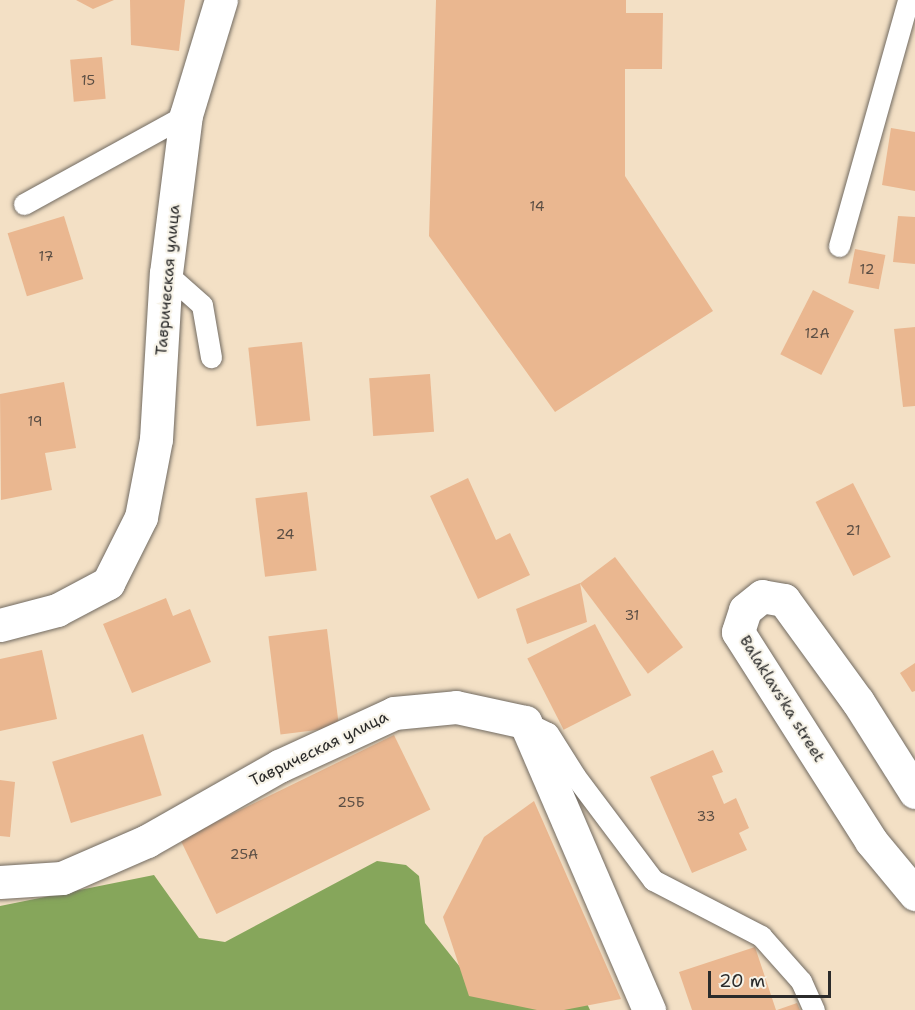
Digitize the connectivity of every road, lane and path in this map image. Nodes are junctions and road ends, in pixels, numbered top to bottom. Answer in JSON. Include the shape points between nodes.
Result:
{"nodes":[{"id":1,"x":221,"y":0,"type":"edge"},
{"id":2,"x":908,"y":0,"type":"edge"},
{"id":3,"x":186,"y":115,"type":"junction"},
{"id":4,"x":24,"y":204,"type":"dead end"},
{"id":5,"x":839,"y":246,"type":"dead end"},
{"id":6,"x":166,"y":273,"type":"junction"},
{"id":7,"x":211,"y":357,"type":"dead end"},
{"id":8,"x":0,"y":625,"type":"edge"},
{"id":9,"x":525,"y":722,"type":"junction"},
{"id":10,"x":915,"y":792,"type":"edge"},
{"id":11,"x":0,"y":882,"type":"edge"},
{"id":12,"x":915,"y":894,"type":"edge"},
{"id":13,"x":650,"y":1010,"type":"edge"},
{"id":14,"x":814,"y":1010,"type":"edge"}],
"edges":[{"from":1,"to":3,"type":"street","name":"Таврическая улица"},
{"from":2,"to":5,"type":"lane"},
{"from":3,"to":4,"type":"lane"},
{"from":3,"to":6,"type":"street","name":"Таврическая улица"},
{"from":6,"to":7,"type":"lane","via":[[202,305]]},
{"from":6,"to":8,"type":"street","name":"Таврическая улица","via":[[156,439],[141,517],[108,583],[57,610]]},
{"from":9,"to":11,"type":"street","name":"Таврическая улица","via":[[456,708],[394,713],[279,766],[147,841],[62,878]]},
{"from":9,"to":13,"type":"street"},
{"from":9,"to":14,"type":"lane","via":[[548,733],[575,776],[653,880],[761,936],[801,981]]},
{"from":10,"to":12,"type":"street","name":"Balaklavs'ka street","via":[[858,702],[784,600],[762,596],[745,610],[738,632],[871,841]]}]}
